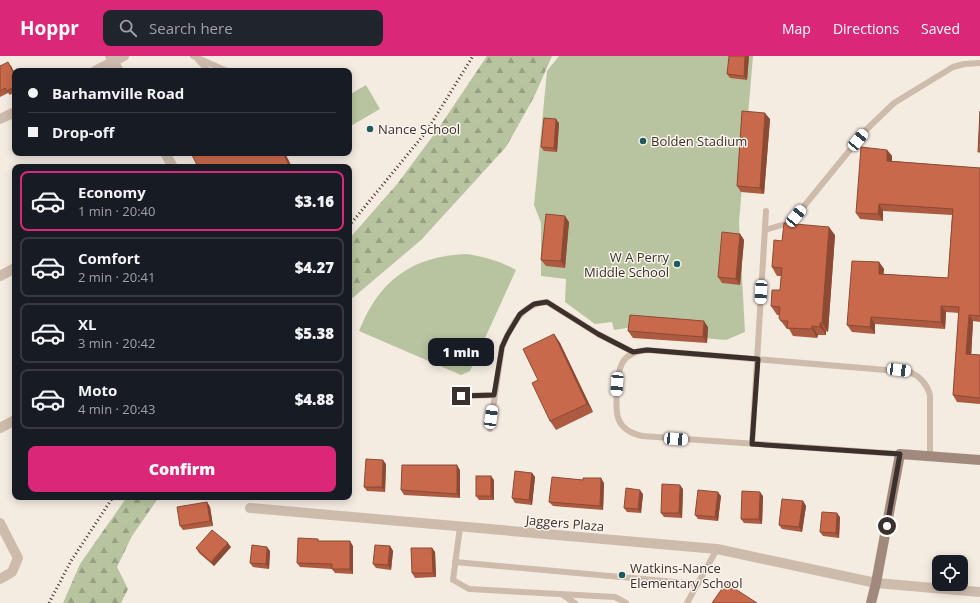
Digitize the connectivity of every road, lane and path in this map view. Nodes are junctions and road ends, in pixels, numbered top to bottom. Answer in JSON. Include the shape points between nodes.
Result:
{"nodes":[{"id":1,"x":124,"y":56,"type":"edge"},
{"id":2,"x":193,"y":56,"type":"edge"},
{"id":3,"x":114,"y":63,"type":"edge"},
{"id":4,"x":980,"y":63,"type":"edge"},
{"id":5,"x":103,"y":68,"type":"edge"},
{"id":6,"x":206,"y":68,"type":"edge"},
{"id":7,"x":220,"y":68,"type":"edge"},
{"id":8,"x":12,"y":113,"type":"edge"},
{"id":9,"x":0,"y":119,"type":"edge"},
{"id":10,"x":766,"y":211,"type":"dead end"},
{"id":11,"x":765,"y":230,"type":"junction"},
{"id":12,"x":12,"y":270,"type":"edge"},
{"id":13,"x":0,"y":276,"type":"edge"},
{"id":14,"x":633,"y":352,"type":"junction"},
{"id":15,"x":758,"y":359,"type":"junction"},
{"id":16,"x":494,"y":395,"type":"junction"},
{"id":17,"x":461,"y":396,"type":"dead end"},
{"id":18,"x":12,"y":422,"type":"edge"},
{"id":19,"x":0,"y":428,"type":"edge"},
{"id":20,"x":490,"y":428,"type":"dead end"},
{"id":21,"x":752,"y":444,"type":"junction"},
{"id":22,"x":900,"y":454,"type":"junction"},
{"id":23,"x":930,"y":456,"type":"junction"},
{"id":24,"x":980,"y":460,"type":"edge"},
{"id":25,"x":250,"y":508,"type":"dead end"},
{"id":26,"x":0,"y":523,"type":"edge"},
{"id":27,"x":460,"y":527,"type":"junction"},
{"id":28,"x":717,"y":549,"type":"junction"},
{"id":29,"x":455,"y":562,"type":"junction"},
{"id":30,"x":0,"y":579,"type":"edge"},
{"id":31,"x":876,"y":583,"type":"junction"},
{"id":32,"x":698,"y":584,"type":"junction"},
{"id":33,"x":980,"y":592,"type":"edge"},
{"id":34,"x":562,"y":594,"type":"junction"},
{"id":35,"x":575,"y":603,"type":"edge"},
{"id":36,"x":626,"y":603,"type":"edge"},
{"id":37,"x":687,"y":603,"type":"edge"},
{"id":38,"x":870,"y":603,"type":"edge"}],
"edges":[{"from":1,"to":3,"type":"street"},
{"from":2,"to":6,"type":"lane"},
{"from":2,"to":7,"type":"lane"},
{"from":3,"to":5,"type":"street"},
{"from":4,"to":11,"type":"lane","via":[[953,67],[894,103],[867,129],[796,216],[785,224]]},
{"from":8,"to":9,"type":"street"},
{"from":10,"to":11,"type":"lane"},
{"from":11,"to":15,"type":"lane"},
{"from":12,"to":13,"type":"street"},
{"from":14,"to":15,"type":"lane","via":[[647,350]]},
{"from":14,"to":16,"type":"lane","via":[[598,334],[547,302],[534,304],[520,314],[502,347]]},
{"from":14,"to":21,"type":"lane","via":[[621,364],[617,379],[616,417],[628,430],[642,436]]},
{"from":15,"to":21,"type":"lane"},
{"from":15,"to":23,"type":"lane","via":[[899,370],[917,375],[928,387],[930,395]]},
{"from":16,"to":17,"type":"lane"},
{"from":16,"to":20,"type":"lane"},
{"from":18,"to":19,"type":"street"},
{"from":21,"to":22,"type":"lane"},
{"from":22,"to":23,"type":"street"},
{"from":22,"to":31,"type":"street"},
{"from":23,"to":24,"type":"street"},
{"from":25,"to":27,"type":"street","name":"Jaggers Plaza"},
{"from":26,"to":30,"type":"street","via":[[18,558],[12,572]]},
{"from":27,"to":28,"type":"street","name":"Jaggers Plaza"},
{"from":27,"to":29,"type":"lane"},
{"from":28,"to":31,"type":"street","name":"Jaggers Plaza"},
{"from":28,"to":32,"type":"lane"},
{"from":29,"to":32,"type":"lane"},
{"from":29,"to":34,"type":"lane","via":[[453,580],[469,590]]},
{"from":31,"to":33,"type":"street","name":"Jaggers Plaza"},
{"from":31,"to":38,"type":"street"},
{"from":32,"to":37,"type":"lane"},
{"from":34,"to":35,"type":"lane"},
{"from":34,"to":36,"type":"lane","via":[[615,597]]}]}
